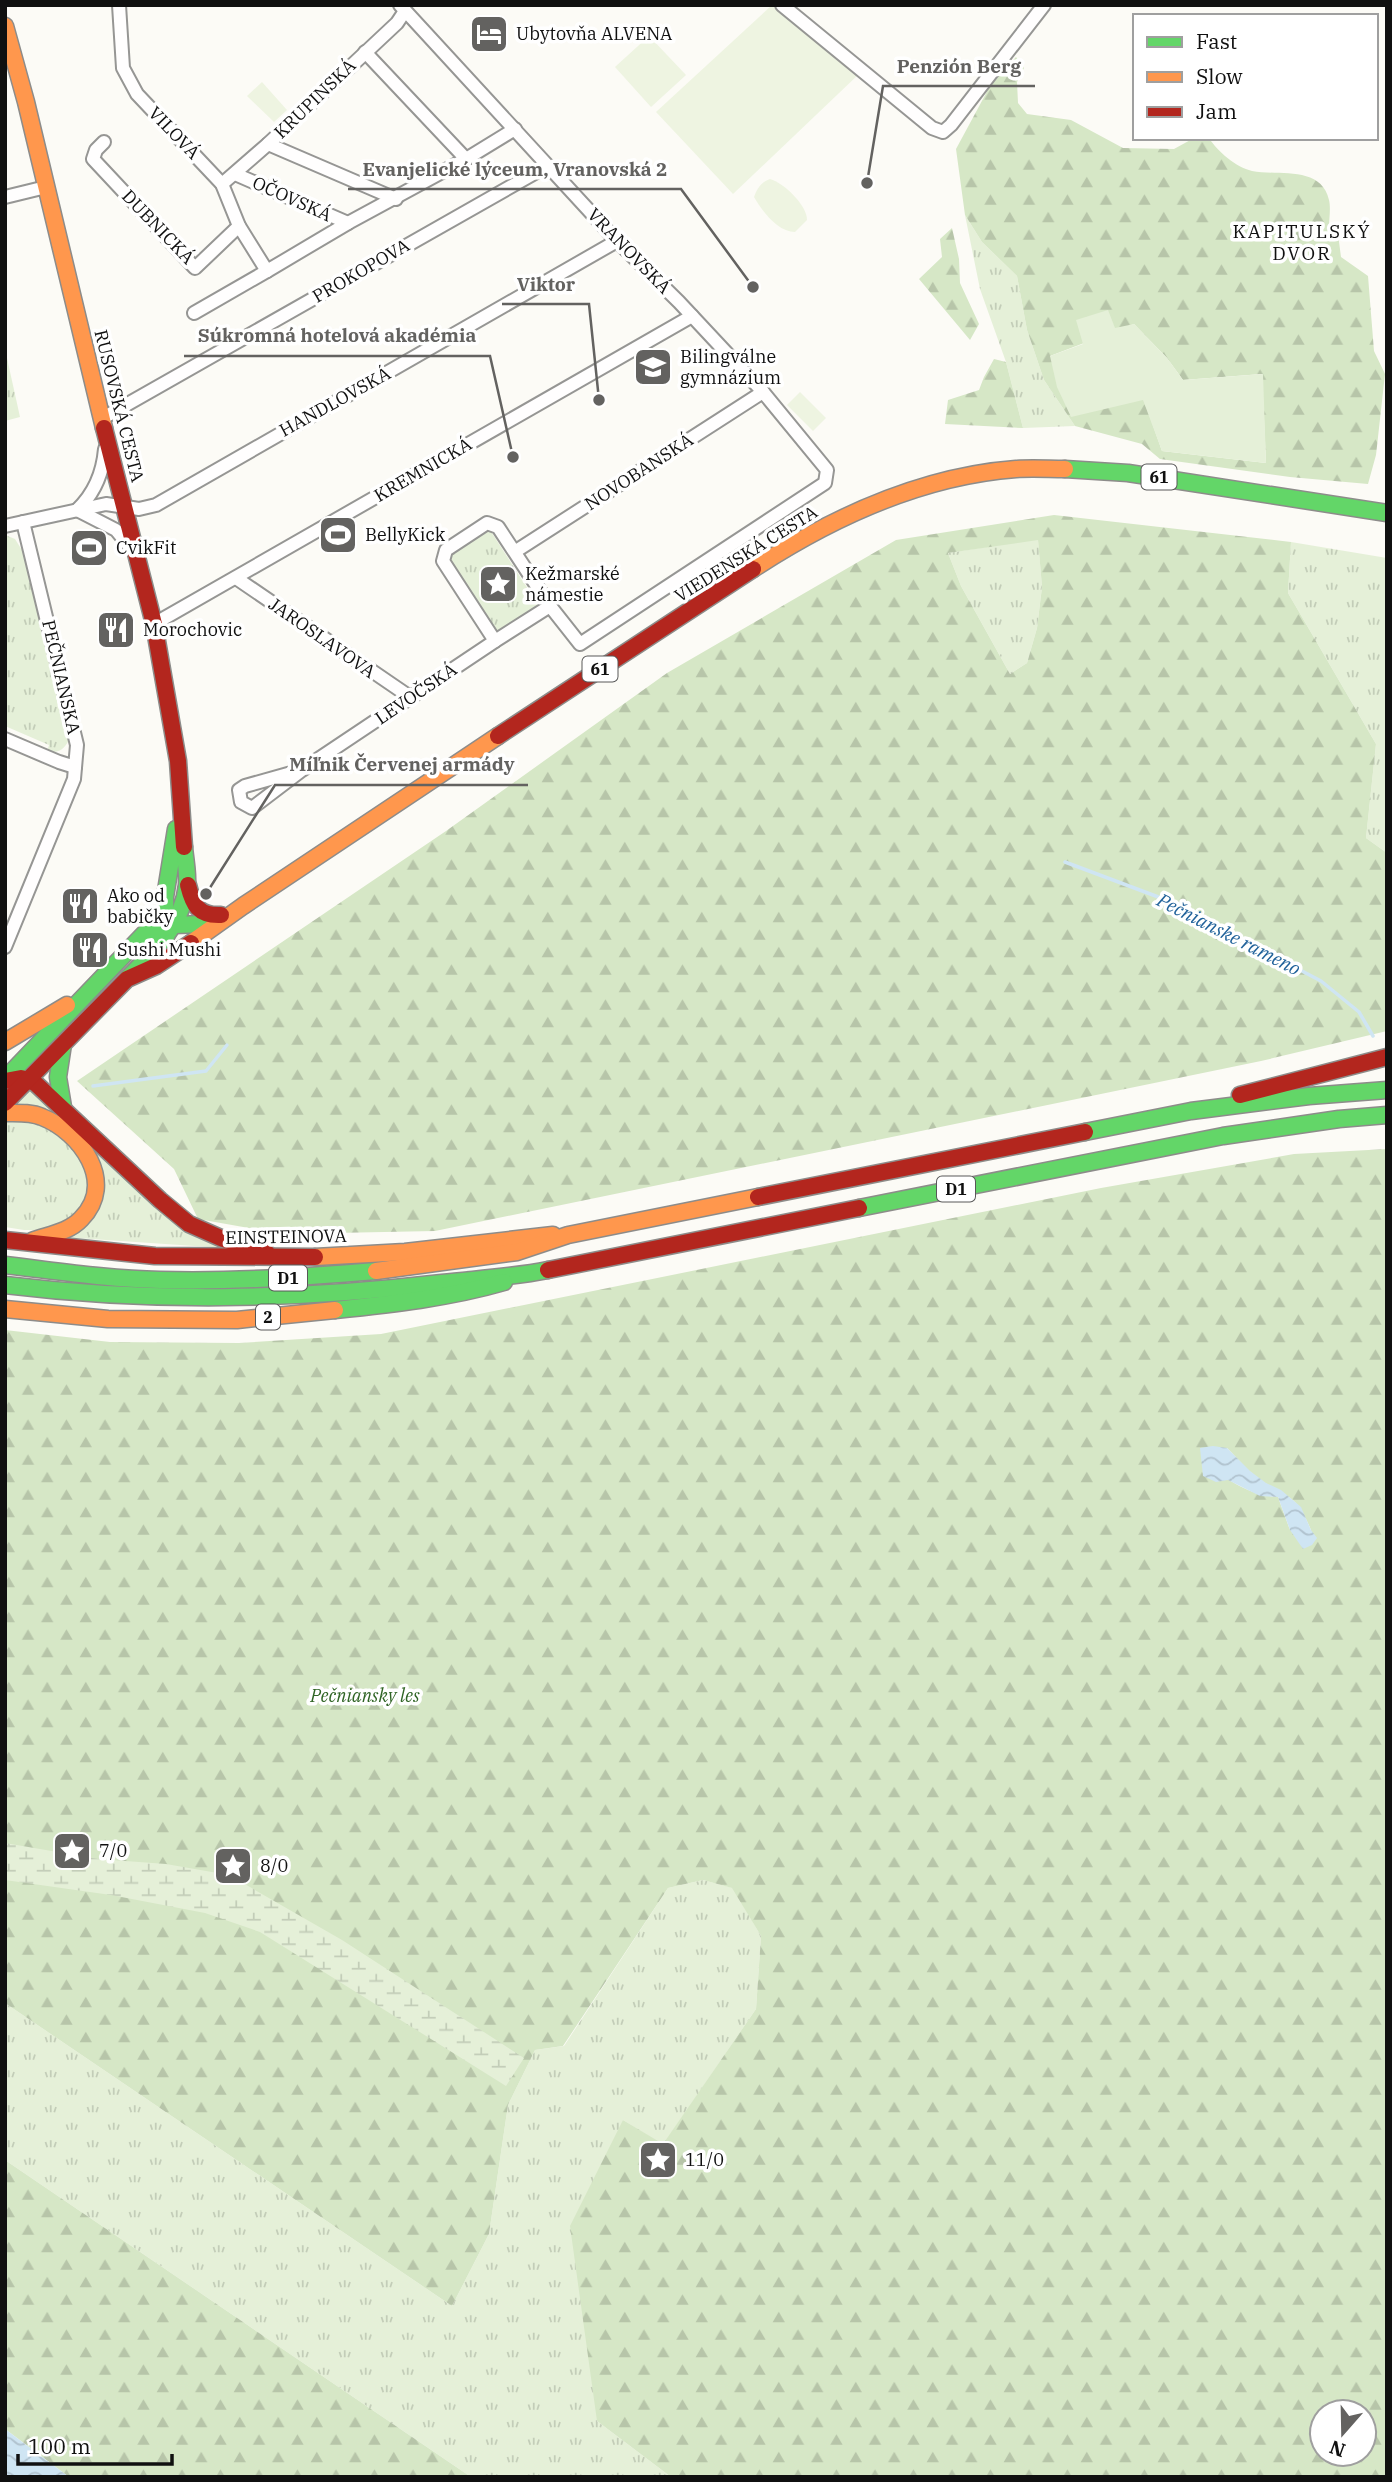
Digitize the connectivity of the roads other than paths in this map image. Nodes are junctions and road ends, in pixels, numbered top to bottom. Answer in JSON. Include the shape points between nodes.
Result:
{"nodes":[{"id":1,"x":119,"y":5,"type":"edge"},
{"id":2,"x":782,"y":5,"type":"edge"},
{"id":3,"x":1044,"y":5,"type":"edge"},
{"id":4,"x":402,"y":8,"type":"edge"},
{"id":5,"x":5,"y":26,"type":"edge"},
{"id":6,"x":365,"y":52,"type":"junction"},
{"id":7,"x":515,"y":129,"type":"junction"},
{"id":8,"x":104,"y":142,"type":"dead end"},
{"id":9,"x":268,"y":144,"type":"junction"},
{"id":10,"x":466,"y":159,"type":"junction"},
{"id":11,"x":547,"y":166,"type":"junction"},
{"id":12,"x":235,"y":174,"type":"junction"},
{"id":13,"x":222,"y":184,"type":"junction"},
{"id":14,"x":46,"y":187,"type":"junction"},
{"id":15,"x":5,"y":197,"type":"edge"},
{"id":16,"x":396,"y":199,"type":"junction"},
{"id":17,"x":348,"y":223,"type":"junction"},
{"id":18,"x":239,"y":226,"type":"junction"},
{"id":19,"x":617,"y":241,"type":"junction"},
{"id":20,"x":267,"y":271,"type":"junction"},
{"id":21,"x":194,"y":313,"type":"dead end"},
{"id":22,"x":692,"y":316,"type":"junction"},
{"id":23,"x":763,"y":392,"type":"junction"},
{"id":24,"x":103,"y":418,"type":"junction"},
{"id":25,"x":107,"y":437,"type":"junction"},
{"id":26,"x":123,"y":506,"type":"junction"},
{"id":27,"x":77,"y":510,"type":"junction"},
{"id":28,"x":1387,"y":513,"type":"edge"},
{"id":29,"x":23,"y":522,"type":"junction"},
{"id":30,"x":5,"y":526,"type":"edge"},
{"id":31,"x":516,"y":551,"type":"junction"},
{"id":32,"x":138,"y":560,"type":"junction"},
{"id":33,"x":236,"y":578,"type":"junction"},
{"id":34,"x":550,"y":606,"type":"junction"},
{"id":35,"x":154,"y":624,"type":"junction"},
{"id":36,"x":495,"y":641,"type":"junction"},
{"id":37,"x":410,"y":697,"type":"junction"},
{"id":38,"x":5,"y":739,"type":"edge"},
{"id":39,"x":75,"y":767,"type":"junction"},
{"id":40,"x":302,"y":771,"type":"dead end"},
{"id":41,"x":181,"y":796,"type":"junction"},
{"id":42,"x":187,"y":884,"type":"junction"},
{"id":43,"x":166,"y":891,"type":"junction"},
{"id":44,"x":243,"y":906,"type":"junction"},
{"id":45,"x":220,"y":915,"type":"junction"},
{"id":46,"x":168,"y":930,"type":"junction"},
{"id":47,"x":211,"y":930,"type":"junction"},
{"id":48,"x":144,"y":934,"type":"junction"},
{"id":49,"x":5,"y":947,"type":"edge"},
{"id":50,"x":127,"y":979,"type":"junction"},
{"id":51,"x":89,"y":992,"type":"junction"},
{"id":52,"x":5,"y":1042,"type":"edge"},
{"id":53,"x":63,"y":1044,"type":"junction"},
{"id":54,"x":1387,"y":1056,"type":"edge"},
{"id":55,"x":5,"y":1080,"type":"edge"},
{"id":56,"x":28,"y":1080,"type":"junction"},
{"id":57,"x":1387,"y":1090,"type":"edge"},
{"id":58,"x":5,"y":1103,"type":"edge"},
{"id":59,"x":64,"y":1107,"type":"junction"},
{"id":60,"x":1191,"y":1111,"type":"junction"},
{"id":61,"x":5,"y":1113,"type":"edge"},
{"id":62,"x":1387,"y":1115,"type":"edge"},
{"id":63,"x":568,"y":1235,"type":"junction"},
{"id":64,"x":5,"y":1240,"type":"edge"},
{"id":65,"x":25,"y":1243,"type":"junction"},
{"id":66,"x":281,"y":1258,"type":"junction"},
{"id":67,"x":5,"y":1265,"type":"edge"},
{"id":68,"x":527,"y":1274,"type":"junction"},
{"id":69,"x":5,"y":1285,"type":"edge"},
{"id":70,"x":5,"y":1309,"type":"edge"}],
"edges":[{"from":1,"to":13,"type":"street","name":"VILOVÁ","via":[[123,68],[137,94]]},
{"from":2,"to":3,"type":"street","via":[[932,128],[943,132]]},
{"from":4,"to":6,"type":"street","name":"KRUPINSKÁ","via":[[397,23]]},
{"from":4,"to":7,"type":"street","name":"VRANOVSKÁ"},
{"from":5,"to":14,"type":"main road","name":"RUSOVSKÁ CESTA"},
{"from":6,"to":9,"type":"street","name":"KRUPINSKÁ"},
{"from":6,"to":10,"type":"street"},
{"from":7,"to":10,"type":"street","name":"OČOVSKÁ"},
{"from":7,"to":11,"type":"street","name":"VRANOVSKÁ"},
{"from":8,"to":18,"type":"street","name":"DUBNICKÁ","via":[[93,159],[195,268]]},
{"from":9,"to":12,"type":"street","name":"KRUPINSKÁ"},
{"from":9,"to":16,"type":"street"},
{"from":10,"to":16,"type":"street","name":"OČOVSKÁ"},
{"from":11,"to":19,"type":"street","name":"VRANOVSKÁ"},
{"from":11,"to":24,"type":"street","name":"PROKOPOVA"},
{"from":12,"to":13,"type":"street","name":"KRUPINSKÁ"},
{"from":12,"to":17,"type":"street","name":"OČOVSKÁ"},
{"from":13,"to":18,"type":"street","name":"VILOVÁ"},
{"from":14,"to":15,"type":"street"},
{"from":14,"to":24,"type":"main road","name":"RUSOVSKÁ CESTA"},
{"from":16,"to":17,"type":"street","name":"OČOVSKÁ"},
{"from":17,"to":20,"type":"street","name":"OČOVSKÁ"},
{"from":18,"to":20,"type":"street","name":"VILOVÁ"},
{"from":19,"to":22,"type":"street","name":"VRANOVSKÁ"},
{"from":19,"to":26,"type":"street","name":"HANDLOVSKÁ","via":[[156,505]]},
{"from":20,"to":21,"type":"street","name":"OČOVSKÁ"},
{"from":22,"to":23,"type":"street","name":"VRANOVSKÁ"},
{"from":22,"to":33,"type":"street","name":"KREMNICKÁ"},
{"from":23,"to":31,"type":"street","name":"NOVOBANSKÁ"},
{"from":23,"to":34,"type":"street","name":"VRANOVSKÁ","via":[[827,470],[825,483],[580,644]]},
{"from":24,"to":25,"type":"main road","name":"RUSOVSKÁ CESTA"},
{"from":25,"to":26,"type":"main road","name":"RUSOVSKÁ CESTA"},
{"from":25,"to":27,"type":"street","via":[[100,477]]},
{"from":26,"to":27,"type":"street","name":"HANDLOVSKÁ","via":[[106,503]]},
{"from":26,"to":32,"type":"main road","name":"RUSOVSKÁ CESTA"},
{"from":27,"to":29,"type":"street","name":"HANDLOVSKÁ"},
{"from":27,"to":32,"type":"street","via":[[116,530]]},
{"from":28,"to":44,"type":"main road","name":"VIEDENSKÁ CESTA","number":"61","via":[[1166,478],[1077,469],[1016,469],[930,485],[836,520],[774,556]]},
{"from":29,"to":30,"type":"street","name":"HANDLOVSKÁ"},
{"from":29,"to":39,"type":"street","name":"PEČNIANSKA","via":[[76,740]]},
{"from":31,"to":34,"type":"street"},
{"from":31,"to":36,"type":"street","via":[[498,527],[487,523],[446,550],[443,561]]},
{"from":32,"to":35,"type":"main road","name":"RUSOVSKÁ CESTA"},
{"from":33,"to":35,"type":"street","name":"KREMNICKÁ"},
{"from":33,"to":37,"type":"street","name":"JAROSLAVOVA"},
{"from":34,"to":36,"type":"street"},
{"from":35,"to":41,"type":"main road","name":"RUSOVSKÁ CESTA"},
{"from":36,"to":37,"type":"street","name":"LEVOČSKÁ"},
{"from":37,"to":40,"type":"street","name":"LEVOČSKÁ"},
{"from":38,"to":39,"type":"street"},
{"from":39,"to":49,"type":"street","name":"PEČNIANSKA"},
{"from":41,"to":42,"type":"main road","name":"RUSOVSKÁ CESTA"},
{"from":41,"to":43,"type":"main road","name":"RUSOVSKÁ CESTA"},
{"from":42,"to":45,"type":"main road","name":"RUSOVSKÁ CESTA","via":[[198,912]]},
{"from":42,"to":46,"type":"main road","name":"RUSOVSKÁ CESTA"},
{"from":43,"to":46,"type":"main road","name":"RUSOVSKÁ CESTA"},
{"from":43,"to":48,"type":"main road","name":"RUSOVSKÁ CESTA"},
{"from":44,"to":45,"type":"main road","name":"VIEDENSKÁ CESTA","number":"61"},
{"from":44,"to":47,"type":"main road","name":"VIEDENSKÁ CESTA","number":"61"},
{"from":45,"to":46,"type":"main road","name":"VIEDENSKÁ CESTA","number":"61","via":[[204,924]]},
{"from":46,"to":47,"type":"main road","via":[[180,941]]},
{"from":46,"to":48,"type":"main road","name":"VIEDENSKÁ CESTA","number":"61"},
{"from":46,"to":50,"type":"main road","name":"RUSOVSKÁ CESTA"},
{"from":47,"to":50,"type":"main road","name":"VIEDENSKÁ CESTA","number":"61"},
{"from":48,"to":51,"type":"main road","name":"VIEDENSKÁ CESTA","number":"61"},
{"from":50,"to":53,"type":"main road","name":"VIEDENSKÁ CESTA","number":"61"},
{"from":51,"to":52,"type":"main road"},
{"from":51,"to":55,"type":"main road","name":"VIEDENSKÁ CESTA","number":"61"},
{"from":53,"to":56,"type":"main road","name":"VIEDENSKÁ CESTA","number":"61"},
{"from":53,"to":59,"type":"main road","via":[[58,1077]]},
{"from":54,"to":60,"type":"main road"},
{"from":55,"to":56,"type":"main road"},
{"from":56,"to":58,"type":"main road","name":"VIEDENSKÁ CESTA","number":"61"},
{"from":56,"to":59,"type":"main road"},
{"from":57,"to":60,"type":"main road"},
{"from":59,"to":66,"type":"main road","via":[[189,1224]]},
{"from":60,"to":63,"type":"main road","number":"D1"},
{"from":61,"to":65,"type":"main road","via":[[40,1115],[54,1122],[85,1150],[96,1173],[94,1199],[80,1220]]},
{"from":62,"to":68,"type":"main road","number":"D1","via":[[1223,1136]]},
{"from":63,"to":66,"type":"main road","name":"EINSTEINOVA","via":[[396,1253]]},
{"from":63,"to":67,"type":"main road","number":"D1","via":[[517,1252],[295,1278],[161,1280]]},
{"from":64,"to":65,"type":"main road","name":"EINSTEINOVA"},
{"from":65,"to":66,"type":"main road","name":"EINSTEINOVA","via":[[149,1255]]},
{"from":68,"to":69,"type":"main road","number":"D1","via":[[363,1292],[230,1299]]},
{"from":68,"to":70,"type":"main road","number":"2","via":[[430,1299],[237,1320],[108,1319]]}]}
